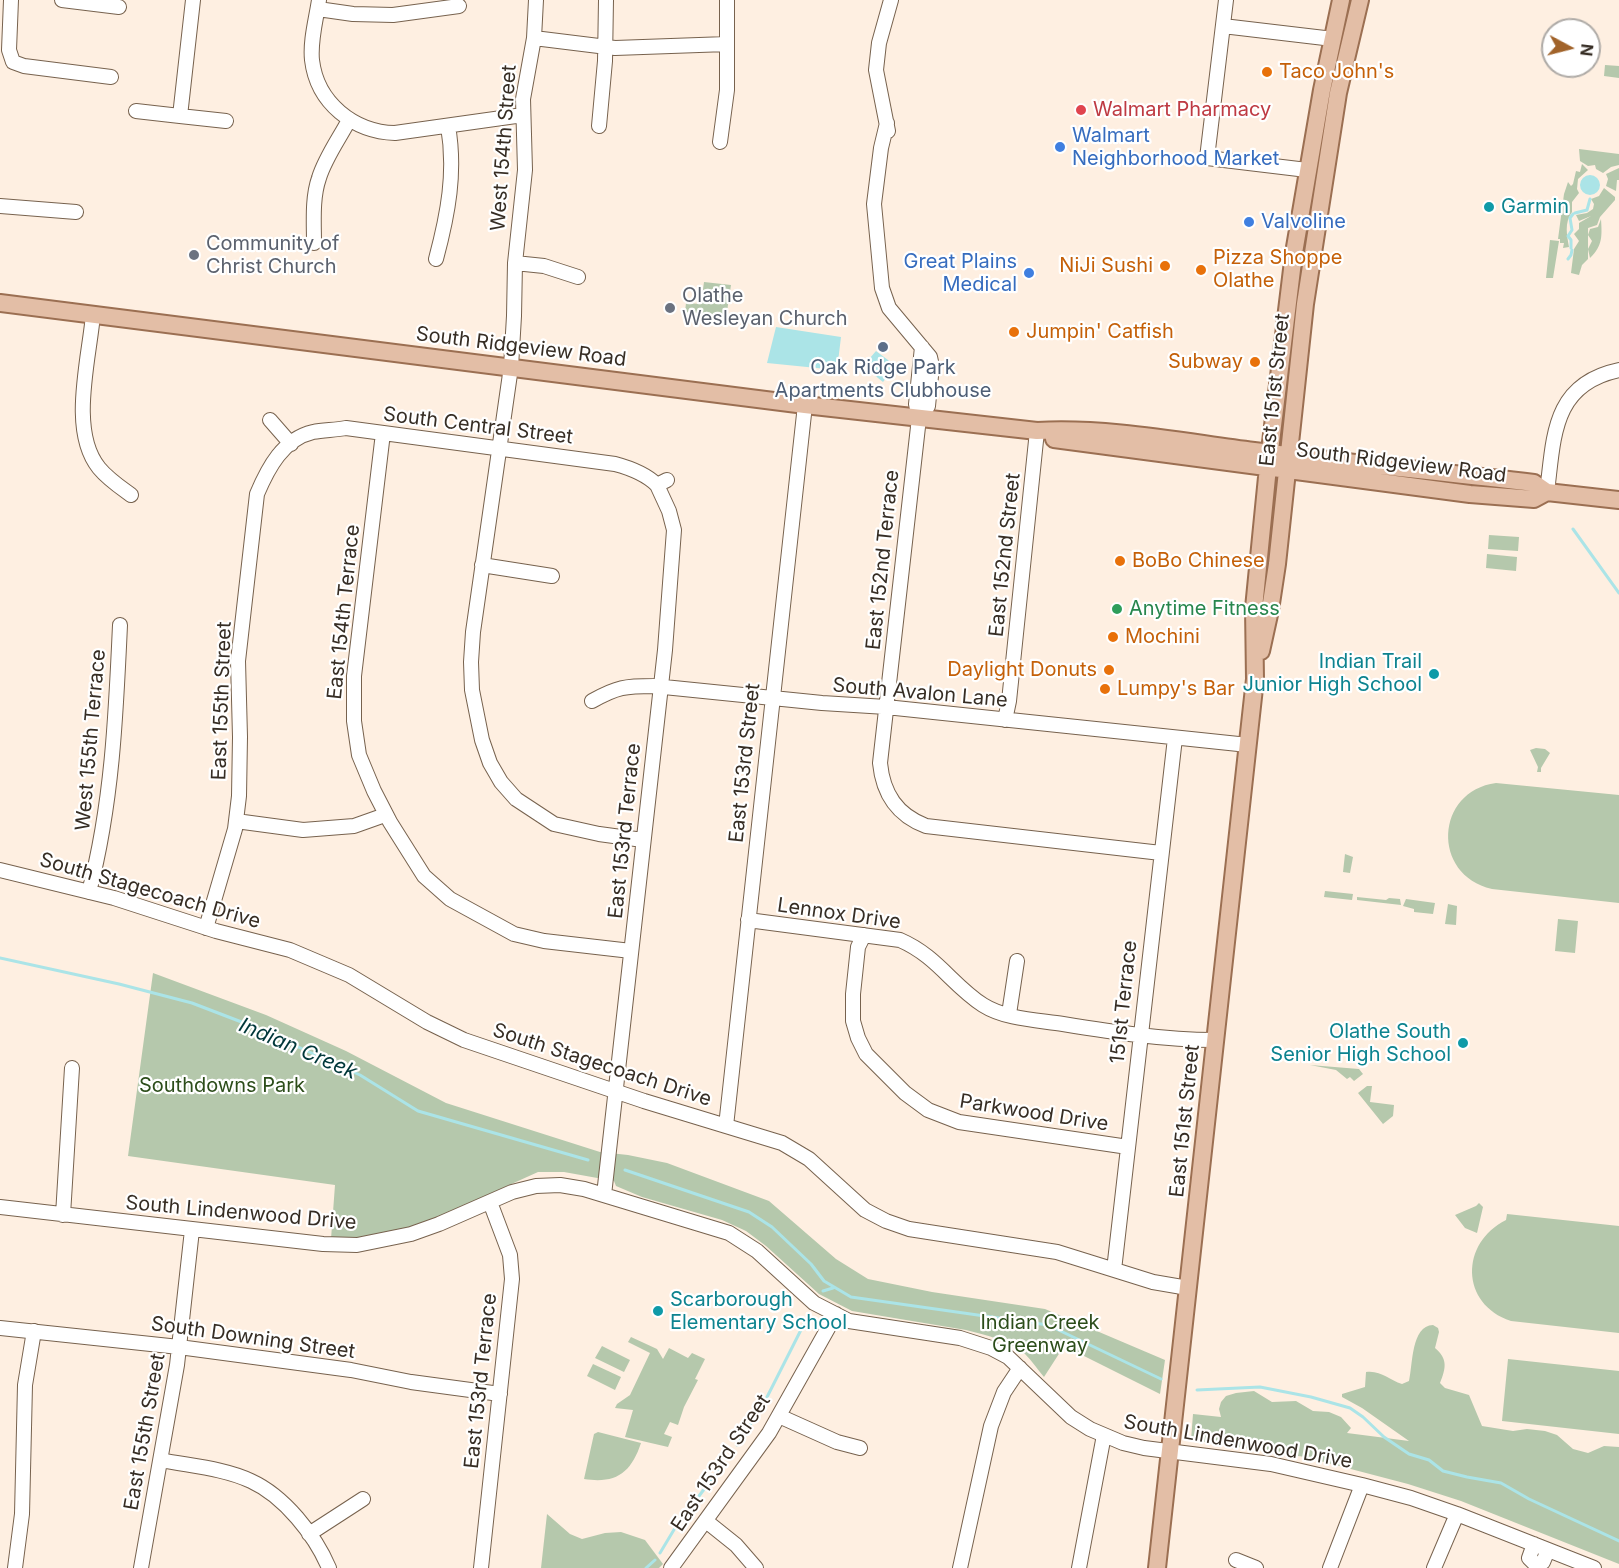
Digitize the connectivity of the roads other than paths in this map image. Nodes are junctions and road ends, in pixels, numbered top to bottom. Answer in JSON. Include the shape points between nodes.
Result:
{"nodes":[{"id":1,"x":12,"y":0,"type":"edge"},
{"id":2,"x":62,"y":0,"type":"edge"},
{"id":3,"x":193,"y":0,"type":"edge"},
{"id":4,"x":536,"y":0,"type":"edge"},
{"id":5,"x":606,"y":0,"type":"edge"},
{"id":6,"x":727,"y":0,"type":"edge"},
{"id":7,"x":891,"y":0,"type":"edge"},
{"id":8,"x":1226,"y":0,"type":"edge"},
{"id":9,"x":1341,"y":0,"type":"edge"},
{"id":10,"x":1360,"y":0,"type":"edge"},
{"id":11,"x":318,"y":4,"type":"edge"},
{"id":12,"x":459,"y":6,"type":"dead end"},
{"id":13,"x":119,"y":7,"type":"dead end"},
{"id":14,"x":5,"y":16,"type":"edge"},
{"id":15,"x":1223,"y":26,"type":"junction"},
{"id":16,"x":534,"y":38,"type":"junction"},
{"id":17,"x":1332,"y":43,"type":"junction"},
{"id":18,"x":727,"y":44,"type":"junction"},
{"id":19,"x":605,"y":47,"type":"junction"},
{"id":20,"x":111,"y":77,"type":"dead end"},
{"id":21,"x":136,"y":111,"type":"dead end"},
{"id":22,"x":523,"y":115,"type":"junction"},
{"id":23,"x":180,"y":116,"type":"junction"},
{"id":24,"x":349,"y":120,"type":"junction"},
{"id":25,"x":226,"y":121,"type":"dead end"},
{"id":26,"x":448,"y":126,"type":"junction"},
{"id":27,"x":599,"y":126,"type":"dead end"},
{"id":28,"x":720,"y":142,"type":"dead end"},
{"id":29,"x":1327,"y":164,"type":"junction"},
{"id":30,"x":1307,"y":170,"type":"junction"},
{"id":31,"x":0,"y":206,"type":"edge"},
{"id":32,"x":76,"y":212,"type":"dead end"},
{"id":33,"x":314,"y":243,"type":"dead end"},
{"id":34,"x":436,"y":259,"type":"dead end"},
{"id":35,"x":515,"y":263,"type":"junction"},
{"id":36,"x":578,"y":278,"type":"dead end"},
{"id":37,"x":0,"y":303,"type":"edge"},
{"id":38,"x":1305,"y":304,"type":"junction"},
{"id":39,"x":93,"y":315,"type":"junction"},
{"id":40,"x":511,"y":367,"type":"junction"},
{"id":41,"x":1619,"y":370,"type":"edge"},
{"id":42,"x":805,"y":405,"type":"junction"},
{"id":43,"x":919,"y":418,"type":"junction"},
{"id":44,"x":270,"y":420,"type":"dead end"},
{"id":45,"x":1037,"y":430,"type":"junction"},
{"id":46,"x":384,"y":433,"type":"junction"},
{"id":47,"x":291,"y":444,"type":"junction"},
{"id":48,"x":499,"y":448,"type":"junction"},
{"id":49,"x":1269,"y":460,"type":"junction"},
{"id":50,"x":1287,"y":462,"type":"junction"},
{"id":51,"x":662,"y":483,"type":"joint"},
{"id":52,"x":1547,"y":492,"type":"junction"},
{"id":53,"x":131,"y":495,"type":"dead end"},
{"id":54,"x":1619,"y":500,"type":"edge"},
{"id":55,"x":482,"y":565,"type":"junction"},
{"id":56,"x":552,"y":576,"type":"dead end"},
{"id":57,"x":120,"y":625,"type":"dead end"},
{"id":58,"x":1255,"y":679,"type":"junction"},
{"id":59,"x":660,"y":686,"type":"junction"},
{"id":60,"x":772,"y":698,"type":"junction"},
{"id":61,"x":592,"y":701,"type":"dead end"},
{"id":62,"x":886,"y":707,"type":"junction"},
{"id":63,"x":1005,"y":720,"type":"junction"},
{"id":64,"x":1175,"y":738,"type":"junction"},
{"id":65,"x":1248,"y":746,"type":"junction"},
{"id":66,"x":386,"y":815,"type":"junction"},
{"id":67,"x":236,"y":821,"type":"junction"},
{"id":68,"x":643,"y":840,"type":"junction"},
{"id":69,"x":1161,"y":853,"type":"junction"},
{"id":70,"x":0,"y":870,"type":"edge"},
{"id":71,"x":89,"y":892,"type":"junction"},
{"id":72,"x":748,"y":920,"type":"junction"},
{"id":73,"x":206,"y":928,"type":"junction"},
{"id":74,"x":864,"y":935,"type":"junction"},
{"id":75,"x":631,"y":951,"type":"junction"},
{"id":76,"x":1017,"y":961,"type":"dead end"},
{"id":77,"x":1009,"y":1014,"type":"junction"},
{"id":78,"x":1140,"y":1035,"type":"junction"},
{"id":79,"x":1214,"y":1040,"type":"junction"},
{"id":80,"x":72,"y":1068,"type":"dead end"},
{"id":81,"x":616,"y":1091,"type":"junction"},
{"id":82,"x":726,"y":1126,"type":"junction"},
{"id":83,"x":1128,"y":1147,"type":"junction"},
{"id":84,"x":604,"y":1195,"type":"junction"},
{"id":85,"x":490,"y":1202,"type":"junction"},
{"id":86,"x":0,"y":1207,"type":"edge"},
{"id":87,"x":63,"y":1215,"type":"junction"},
{"id":88,"x":192,"y":1230,"type":"junction"},
{"id":89,"x":1114,"y":1270,"type":"junction"},
{"id":90,"x":1188,"y":1288,"type":"junction"},
{"id":91,"x":836,"y":1314,"type":"junction"},
{"id":92,"x":0,"y":1328,"type":"edge"},
{"id":93,"x":34,"y":1331,"type":"junction"},
{"id":94,"x":179,"y":1347,"type":"junction"},
{"id":95,"x":1020,"y":1368,"type":"junction"},
{"id":96,"x":500,"y":1394,"type":"junction"},
{"id":97,"x":779,"y":1416,"type":"junction"},
{"id":98,"x":1104,"y":1435,"type":"junction"},
{"id":99,"x":860,"y":1448,"type":"dead end"},
{"id":100,"x":1170,"y":1451,"type":"junction"},
{"id":101,"x":161,"y":1460,"type":"junction"},
{"id":102,"x":1362,"y":1485,"type":"junction"},
{"id":103,"x":363,"y":1499,"type":"dead end"},
{"id":104,"x":1457,"y":1514,"type":"junction"},
{"id":105,"x":706,"y":1521,"type":"junction"},
{"id":106,"x":309,"y":1534,"type":"junction"},
{"id":107,"x":1236,"y":1560,"type":"dead end"},
{"id":108,"x":15,"y":1568,"type":"edge"},
{"id":109,"x":141,"y":1568,"type":"edge"},
{"id":110,"x":329,"y":1568,"type":"edge"},
{"id":111,"x":481,"y":1568,"type":"edge"},
{"id":112,"x":671,"y":1568,"type":"edge"},
{"id":113,"x":756,"y":1568,"type":"edge"},
{"id":114,"x":960,"y":1568,"type":"edge"},
{"id":115,"x":1078,"y":1568,"type":"edge"},
{"id":116,"x":1157,"y":1568,"type":"edge"},
{"id":117,"x":1256,"y":1568,"type":"edge"},
{"id":118,"x":1330,"y":1568,"type":"edge"},
{"id":119,"x":1434,"y":1568,"type":"edge"},
{"id":120,"x":1594,"y":1568,"type":"edge"}],
"edges":[{"from":1,"to":14,"type":"street"},
{"from":2,"to":13,"type":"street"},
{"from":3,"to":23,"type":"street"},
{"from":4,"to":16,"type":"street","name":"West 154th Street"},
{"from":5,"to":19,"type":"street"},
{"from":6,"to":18,"type":"street"},
{"from":7,"to":43,"type":"street","name":"East 152nd Terrace","via":[[876,70],[887,123],[874,204],[884,298],[930,357],[932,366],[928,406]]},
{"from":8,"to":15,"type":"street"},
{"from":9,"to":17,"type":"main road","name":"East 151st Street"},
{"from":10,"to":29,"type":"main road","name":"East 151st Street","via":[[1338,93]]},
{"from":11,"to":12,"type":"street","via":[[353,14],[393,15]]},
{"from":11,"to":24,"type":"street","via":[[312,60],[324,94]]},
{"from":14,"to":20,"type":"street","via":[[10,57],[17,65]]},
{"from":15,"to":17,"type":"street"},
{"from":15,"to":30,"type":"street","via":[[1207,158]]},
{"from":16,"to":19,"type":"street"},
{"from":16,"to":22,"type":"street","name":"West 154th Street"},
{"from":17,"to":29,"type":"main road","via":[[1335,65],[1319,154]]},
{"from":17,"to":30,"type":"main road","name":"East 151st Street"},
{"from":18,"to":19,"type":"street"},
{"from":18,"to":28,"type":"street","via":[[727,90]]},
{"from":19,"to":27,"type":"street"},
{"from":21,"to":23,"type":"street"},
{"from":22,"to":26,"type":"street"},
{"from":22,"to":35,"type":"street","name":"West 154th Street","via":[[525,170]]},
{"from":23,"to":25,"type":"street"},
{"from":24,"to":26,"type":"street","via":[[382,133]]},
{"from":24,"to":33,"type":"street","via":[[318,180]]},
{"from":26,"to":34,"type":"street","via":[[452,184]]},
{"from":29,"to":38,"type":"main road","name":"East 151st Street"},
{"from":30,"to":38,"type":"main road","via":[[1314,195],[1302,283]]},
{"from":30,"to":49,"type":"main road","name":"East 151st Street"},
{"from":31,"to":32,"type":"street"},
{"from":35,"to":36,"type":"street","via":[[544,266]]},
{"from":35,"to":40,"type":"street","name":"West 154th Street"},
{"from":37,"to":39,"type":"main road","name":"South Ridgeview Road"},
{"from":38,"to":50,"type":"main road","name":"East 151st Street"},
{"from":39,"to":40,"type":"main road","name":"South Ridgeview Road"},
{"from":39,"to":53,"type":"street","via":[[82,417],[84,435],[101,471]]},
{"from":40,"to":42,"type":"main road","name":"South Ridgeview Road"},
{"from":40,"to":48,"type":"street","name":"West 154th Street"},
{"from":41,"to":52,"type":"street","via":[[1580,388],[1564,407],[1555,428]]},
{"from":42,"to":43,"type":"main road","name":"South Ridgeview Road"},
{"from":42,"to":60,"type":"street","name":"East 153rd Street"},
{"from":43,"to":45,"type":"main road","name":"South Ridgeview Road"},
{"from":43,"to":62,"type":"street","name":"East 152nd Terrace"},
{"from":44,"to":47,"type":"street"},
{"from":45,"to":49,"type":"main road","name":"South Ridgeview Road","via":[[1053,439]]},
{"from":45,"to":63,"type":"street","name":"East 152nd Street"},
{"from":46,"to":47,"type":"street","name":"South Central Street","via":[[346,428],[311,432]]},
{"from":46,"to":48,"type":"street","name":"South Central Street"},
{"from":46,"to":66,"type":"street","name":"East 154th Terrace","via":[[354,676],[354,721],[359,755]]},
{"from":47,"to":67,"type":"street","name":"East 155th Street","via":[[267,471],[257,494],[238,661],[240,766]]},
{"from":48,"to":51,"type":"street","name":"South Central Street","via":[[615,464]]},
{"from":48,"to":55,"type":"street","name":"West 154th Street"},
{"from":49,"to":50,"type":"main road","name":"South Ridgeview Road"},
{"from":49,"to":58,"type":"main road","name":"East 151st Street","via":[[1254,608]]},
{"from":50,"to":52,"type":"main road","name":"South Ridgeview Road","via":[[1536,483]]},
{"from":50,"to":58,"type":"main road","name":"East 151st Street","via":[[1270,610]]},
{"from":51,"to":59,"type":"street","name":"East 153rd Terrace","via":[[674,530]]},
{"from":52,"to":54,"type":"main road","name":"South Ridgeview Road"},
{"from":55,"to":56,"type":"street"},
{"from":55,"to":68,"type":"street","name":"West 154th Street","via":[[473,632],[472,690],[482,740],[495,773],[516,799],[554,824]]},
{"from":57,"to":71,"type":"street","name":"West 155th Terrace","via":[[106,814]]},
{"from":58,"to":65,"type":"main road","name":"East 151st Street"},
{"from":59,"to":60,"type":"street","name":"South Avalon Lane"},
{"from":59,"to":61,"type":"street","name":"South Avalon Lane","via":[[629,685]]},
{"from":59,"to":68,"type":"street","name":"East 153rd Terrace"},
{"from":60,"to":62,"type":"street","name":"South Avalon Lane"},
{"from":60,"to":72,"type":"street","name":"East 153rd Street"},
{"from":62,"to":63,"type":"street","name":"South Avalon Lane"},
{"from":62,"to":69,"type":"street","name":"East 152nd Terrace","via":[[880,763],[883,785],[897,809],[916,823]]},
{"from":63,"to":64,"type":"street","name":"South Avalon Lane"},
{"from":64,"to":65,"type":"street","name":"South Avalon Lane"},
{"from":64,"to":69,"type":"street","name":"151st Terrace"},
{"from":65,"to":79,"type":"main road","name":"East 151st Street"},
{"from":66,"to":67,"type":"street","via":[[354,826],[303,830]]},
{"from":66,"to":75,"type":"street","name":"East 154th Terrace","via":[[424,876],[450,899],[486,920],[514,934],[544,941]]},
{"from":67,"to":73,"type":"street","name":"East 155th Street"},
{"from":68,"to":75,"type":"street","name":"East 153rd Terrace"},
{"from":69,"to":78,"type":"street","name":"151st Terrace"},
{"from":70,"to":71,"type":"street","name":"South Stagecoach Drive"},
{"from":71,"to":73,"type":"street","name":"South Stagecoach Drive"},
{"from":72,"to":74,"type":"street","name":"Lennox Drive"},
{"from":72,"to":82,"type":"street","name":"East 153rd Street"},
{"from":73,"to":81,"type":"street","name":"South Stagecoach Drive","via":[[318,961],[464,1040]]},
{"from":74,"to":77,"type":"street","name":"Lennox Drive","via":[[889,937],[915,946],[977,1000],[994,1011]]},
{"from":74,"to":83,"type":"street","name":"Parkwood Drive","via":[[858,947],[853,1021],[866,1054],[905,1094],[928,1110],[959,1122]]},
{"from":75,"to":81,"type":"street","name":"East 153rd Terrace"},
{"from":76,"to":77,"type":"street"},
{"from":77,"to":78,"type":"street","name":"Lennox Drive"},
{"from":78,"to":79,"type":"street","name":"Lennox Drive"},
{"from":78,"to":83,"type":"street","name":"151st Terrace"},
{"from":79,"to":90,"type":"main road","name":"East 151st Street"},
{"from":80,"to":87,"type":"street"},
{"from":81,"to":82,"type":"street","name":"South Stagecoach Drive"},
{"from":81,"to":84,"type":"street","name":"East 153rd Terrace"},
{"from":82,"to":89,"type":"street","name":"South Stagecoach Drive","via":[[797,1151],[857,1204],[894,1224],[1057,1252]]},
{"from":83,"to":89,"type":"street","name":"151st Terrace"},
{"from":84,"to":85,"type":"street","name":"South Lindenwood Drive","via":[[560,1185],[536,1186]]},
{"from":84,"to":91,"type":"street","name":"South Lindenwood Drive","via":[[729,1233],[757,1251],[814,1303]]},
{"from":85,"to":88,"type":"street","name":"South Lindenwood Drive","via":[[411,1234],[357,1245]]},
{"from":85,"to":96,"type":"street","name":"East 153rd Terrace","via":[[510,1255],[512,1279]]},
{"from":86,"to":87,"type":"street","name":"South Lindenwood Drive"},
{"from":87,"to":88,"type":"street","name":"South Lindenwood Drive"},
{"from":88,"to":94,"type":"street","name":"East 155th Street"},
{"from":89,"to":90,"type":"street","name":"South Stagecoach Drive"},
{"from":90,"to":100,"type":"main road","name":"East 151st Street"},
{"from":91,"to":95,"type":"street","name":"South Lindenwood Drive","via":[[860,1323],[974,1341]]},
{"from":91,"to":97,"type":"street","name":"East 153rd Street"},
{"from":92,"to":93,"type":"street","name":"South Downing Street"},
{"from":93,"to":94,"type":"street","name":"South Downing Street"},
{"from":93,"to":108,"type":"street","via":[[25,1385],[22,1514]]},
{"from":94,"to":96,"type":"street","name":"South Downing Street"},
{"from":94,"to":101,"type":"street","name":"East 155th Street"},
{"from":95,"to":98,"type":"street","name":"South Lindenwood Drive","via":[[1071,1417]]},
{"from":95,"to":114,"type":"street","via":[[1004,1392],[991,1426]]},
{"from":96,"to":111,"type":"street","name":"East 153rd Terrace"},
{"from":97,"to":99,"type":"street"},
{"from":97,"to":105,"type":"street","name":"East 153rd Street"},
{"from":98,"to":100,"type":"street","name":"South Lindenwood Drive","via":[[1123,1443]]},
{"from":98,"to":115,"type":"street"},
{"from":100,"to":102,"type":"street","name":"South Lindenwood Drive","via":[[1271,1464]]},
{"from":100,"to":116,"type":"main road","name":"East 151st Street"},
{"from":101,"to":106,"type":"street","via":[[251,1481],[283,1503]]},
{"from":101,"to":109,"type":"street","name":"East 155th Street"},
{"from":102,"to":104,"type":"street","name":"South Lindenwood Drive"},
{"from":102,"to":118,"type":"street"},
{"from":103,"to":106,"type":"street"},
{"from":104,"to":119,"type":"street"},
{"from":104,"to":120,"type":"street","name":"South Lindenwood Drive","via":[[1534,1544],[1529,1558],[1535,1564],[1543,1562],[1548,1550]]},
{"from":105,"to":112,"type":"street","name":"East 153rd Street"},
{"from":105,"to":113,"type":"street","via":[[736,1545]]},
{"from":106,"to":110,"type":"street"},
{"from":107,"to":117,"type":"street"}]}
